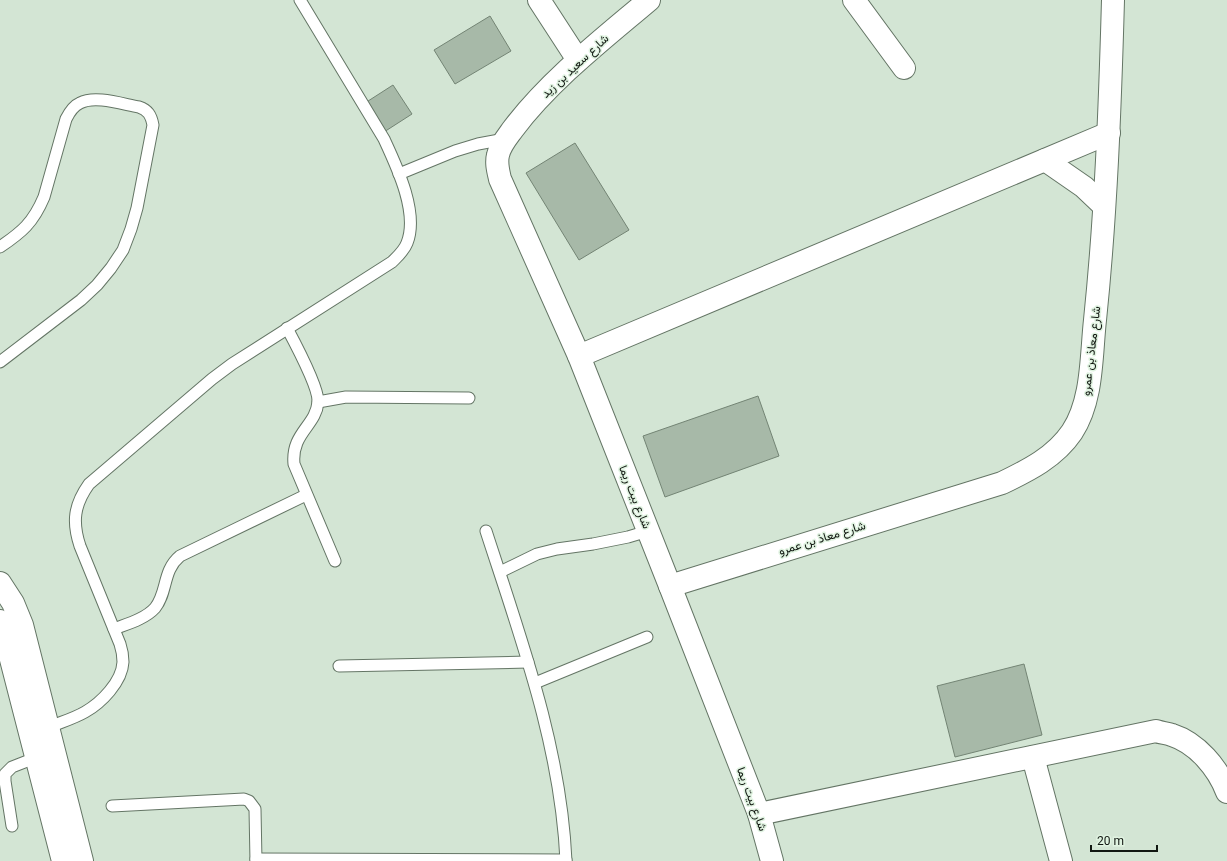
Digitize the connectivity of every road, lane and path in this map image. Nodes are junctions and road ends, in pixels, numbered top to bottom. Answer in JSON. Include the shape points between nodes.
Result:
{"nodes":[{"id":1,"x":300,"y":0,"type":"edge"},
{"id":2,"x":539,"y":0,"type":"edge"},
{"id":3,"x":649,"y":0,"type":"edge"},
{"id":4,"x":854,"y":0,"type":"edge"},
{"id":5,"x":1113,"y":0,"type":"edge"},
{"id":6,"x":578,"y":60,"type":"junction"},
{"id":7,"x":904,"y":68,"type":"dead end"},
{"id":8,"x":1109,"y":133,"type":"junction"},
{"id":9,"x":506,"y":138,"type":"junction"},
{"id":10,"x":1045,"y":160,"type":"junction"},
{"id":11,"x":399,"y":174,"type":"junction"},
{"id":12,"x":1104,"y":206,"type":"junction"},
{"id":13,"x":0,"y":248,"type":"edge"},
{"id":14,"x":288,"y":328,"type":"junction"},
{"id":15,"x":578,"y":356,"type":"junction"},
{"id":16,"x":0,"y":362,"type":"edge"},
{"id":17,"x":469,"y":398,"type":"dead end"},
{"id":18,"x":318,"y":402,"type":"junction"},
{"id":19,"x":306,"y":495,"type":"junction"},
{"id":20,"x":486,"y":531,"type":"dead end"},
{"id":21,"x":648,"y":531,"type":"junction"},
{"id":22,"x":334,"y":561,"type":"dead end"},
{"id":23,"x":500,"y":572,"type":"junction"},
{"id":24,"x":0,"y":583,"type":"edge"},
{"id":25,"x":670,"y":586,"type":"junction"},
{"id":26,"x":0,"y":621,"type":"edge"},
{"id":27,"x":114,"y":629,"type":"junction"},
{"id":28,"x":647,"y":637,"type":"dead end"},
{"id":29,"x":528,"y":662,"type":"junction"},
{"id":30,"x":339,"y":666,"type":"dead end"},
{"id":31,"x":535,"y":683,"type":"junction"},
{"id":32,"x":39,"y":732,"type":"junction"},
{"id":33,"x":45,"y":754,"type":"junction"},
{"id":34,"x":1033,"y":757,"type":"junction"},
{"id":35,"x":1227,"y":792,"type":"edge"},
{"id":36,"x":112,"y":806,"type":"dead end"},
{"id":37,"x":759,"y":814,"type":"junction"},
{"id":38,"x":12,"y":826,"type":"dead end"},
{"id":39,"x":256,"y":860,"type":"edge"},
{"id":40,"x":566,"y":860,"type":"edge"},
{"id":41,"x":63,"y":861,"type":"edge"},
{"id":42,"x":82,"y":861,"type":"edge"},
{"id":43,"x":772,"y":861,"type":"edge"},
{"id":44,"x":1061,"y":861,"type":"edge"}],
"edges":[{"from":1,"to":11,"type":"lane","via":[[384,139]]},
{"from":2,"to":6,"type":"street"},
{"from":3,"to":6,"type":"street","name":"شارع سعيد بن زيد"},
{"from":4,"to":7,"type":"street"},
{"from":5,"to":8,"type":"street","name":"شارع معاذ بن عمرو"},
{"from":6,"to":9,"type":"street","name":"شارع سعيد بن زيد","via":[[533,105]]},
{"from":8,"to":10,"type":"street"},
{"from":8,"to":12,"type":"street","name":"شارع معاذ بن عمرو"},
{"from":9,"to":11,"type":"lane","via":[[455,151]]},
{"from":9,"to":15,"type":"street","name":"شارع بيت ريما","via":[[498,153],[496,166],[500,179]]},
{"from":10,"to":12,"type":"street","via":[[1084,187]]},
{"from":10,"to":15,"type":"street"},
{"from":11,"to":14,"type":"lane","via":[[410,222],[407,244],[400,254],[392,262]]},
{"from":12,"to":25,"type":"street","name":"شارع معاذ بن عمرو","via":[[1088,385],[1081,413],[1072,431],[1043,462],[1002,483]]},
{"from":13,"to":16,"type":"lane","via":[[23,231],[39,210],[66,119],[71,110],[79,103],[99,100],[139,107],[149,113],[153,125],[137,208],[123,250],[92,290]]},
{"from":14,"to":18,"type":"lane","via":[[316,389]]},
{"from":14,"to":27,"type":"lane","via":[[212,378],[89,484],[82,495],[75,521],[76,534]]},
{"from":15,"to":21,"type":"street","name":"شارع بيت ريما"},
{"from":17,"to":18,"type":"lane","via":[[346,397]]},
{"from":18,"to":19,"type":"lane","via":[[314,414],[294,448],[294,464]]},
{"from":19,"to":22,"type":"lane"},
{"from":19,"to":27,"type":"lane","via":[[180,556],[168,570],[162,596],[155,608],[143,617]]},
{"from":20,"to":23,"type":"lane"},
{"from":21,"to":23,"type":"lane","via":[[621,539],[557,548],[537,554]]},
{"from":21,"to":25,"type":"street","name":"شارع بيت ريما"},
{"from":23,"to":29,"type":"lane"},
{"from":24,"to":32,"type":"street","via":[[13,603],[22,625]]},
{"from":25,"to":37,"type":"street","name":"شارع بيت ريما"},
{"from":26,"to":32,"type":"street"},
{"from":27,"to":32,"type":"lane","via":[[123,653],[123,663],[120,673],[107,693],[85,712]]},
{"from":28,"to":31,"type":"lane"},
{"from":29,"to":30,"type":"lane"},
{"from":29,"to":31,"type":"lane"},
{"from":31,"to":40,"type":"lane","via":[[553,757],[563,818]]},
{"from":32,"to":33,"type":"street"},
{"from":33,"to":38,"type":"lane","via":[[12,767],[5,774]]},
{"from":33,"to":41,"type":"street"},
{"from":33,"to":42,"type":"street"},
{"from":34,"to":35,"type":"street","via":[[1156,732],[1172,735],[1201,753],[1212,764]]},
{"from":34,"to":37,"type":"street"},
{"from":34,"to":44,"type":"street"},
{"from":36,"to":39,"type":"lane","via":[[244,799],[255,809]]},
{"from":37,"to":43,"type":"street","name":"شارع بيت ريما"},
{"from":39,"to":40,"type":"lane"}]}
